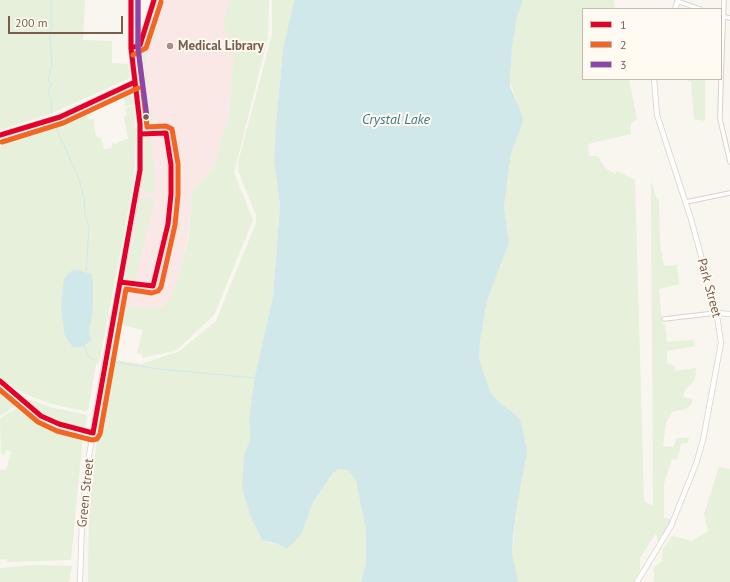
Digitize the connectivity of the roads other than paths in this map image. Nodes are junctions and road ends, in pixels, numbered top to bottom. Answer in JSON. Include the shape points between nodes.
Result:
{"nodes":[{"id":1,"x":131,"y":0,"type":"edge"},
{"id":2,"x":154,"y":0,"type":"edge"},
{"id":3,"x":724,"y":0,"type":"edge"},
{"id":4,"x":678,"y":1,"type":"edge"},
{"id":5,"x":697,"y":8,"type":"edge"},
{"id":6,"x":722,"y":11,"type":"edge"},
{"id":7,"x":131,"y":48,"type":"junction"},
{"id":8,"x":654,"y":80,"type":"edge"},
{"id":9,"x":721,"y":80,"type":"edge"},
{"id":10,"x":135,"y":82,"type":"junction"},
{"id":11,"x":0,"y":135,"type":"edge"},
{"id":12,"x":730,"y":162,"type":"edge"},
{"id":13,"x":730,"y":194,"type":"edge"},
{"id":14,"x":686,"y":202,"type":"junction"},
{"id":15,"x":716,"y":313,"type":"junction"},
{"id":16,"x":730,"y":314,"type":"edge"},
{"id":17,"x":664,"y":318,"type":"dead end"},
{"id":18,"x":80,"y":582,"type":"edge"},
{"id":19,"x":637,"y":582,"type":"edge"}],
"edges":[{"from":1,"to":7,"type":"street","name":"Green Street"},
{"from":2,"to":7,"type":"street","via":[[140,45]]},
{"from":3,"to":6,"type":"street"},
{"from":4,"to":5,"type":"street"},
{"from":7,"to":10,"type":"street","name":"Green Street"},
{"from":8,"to":14,"type":"street","name":"Park Street","via":[[657,113]]},
{"from":9,"to":12,"type":"street","via":[[720,119]]},
{"from":10,"to":11,"type":"street","via":[[60,117]]},
{"from":10,"to":18,"type":"street","name":"Green Street","via":[[141,144],[138,181],[87,468]]},
{"from":13,"to":14,"type":"street"},
{"from":14,"to":15,"type":"street","name":"Park Street"},
{"from":15,"to":16,"type":"street"},
{"from":15,"to":17,"type":"street"},
{"from":15,"to":19,"type":"street","name":"Park Street","via":[[721,346],[699,455],[671,526]]}]}
